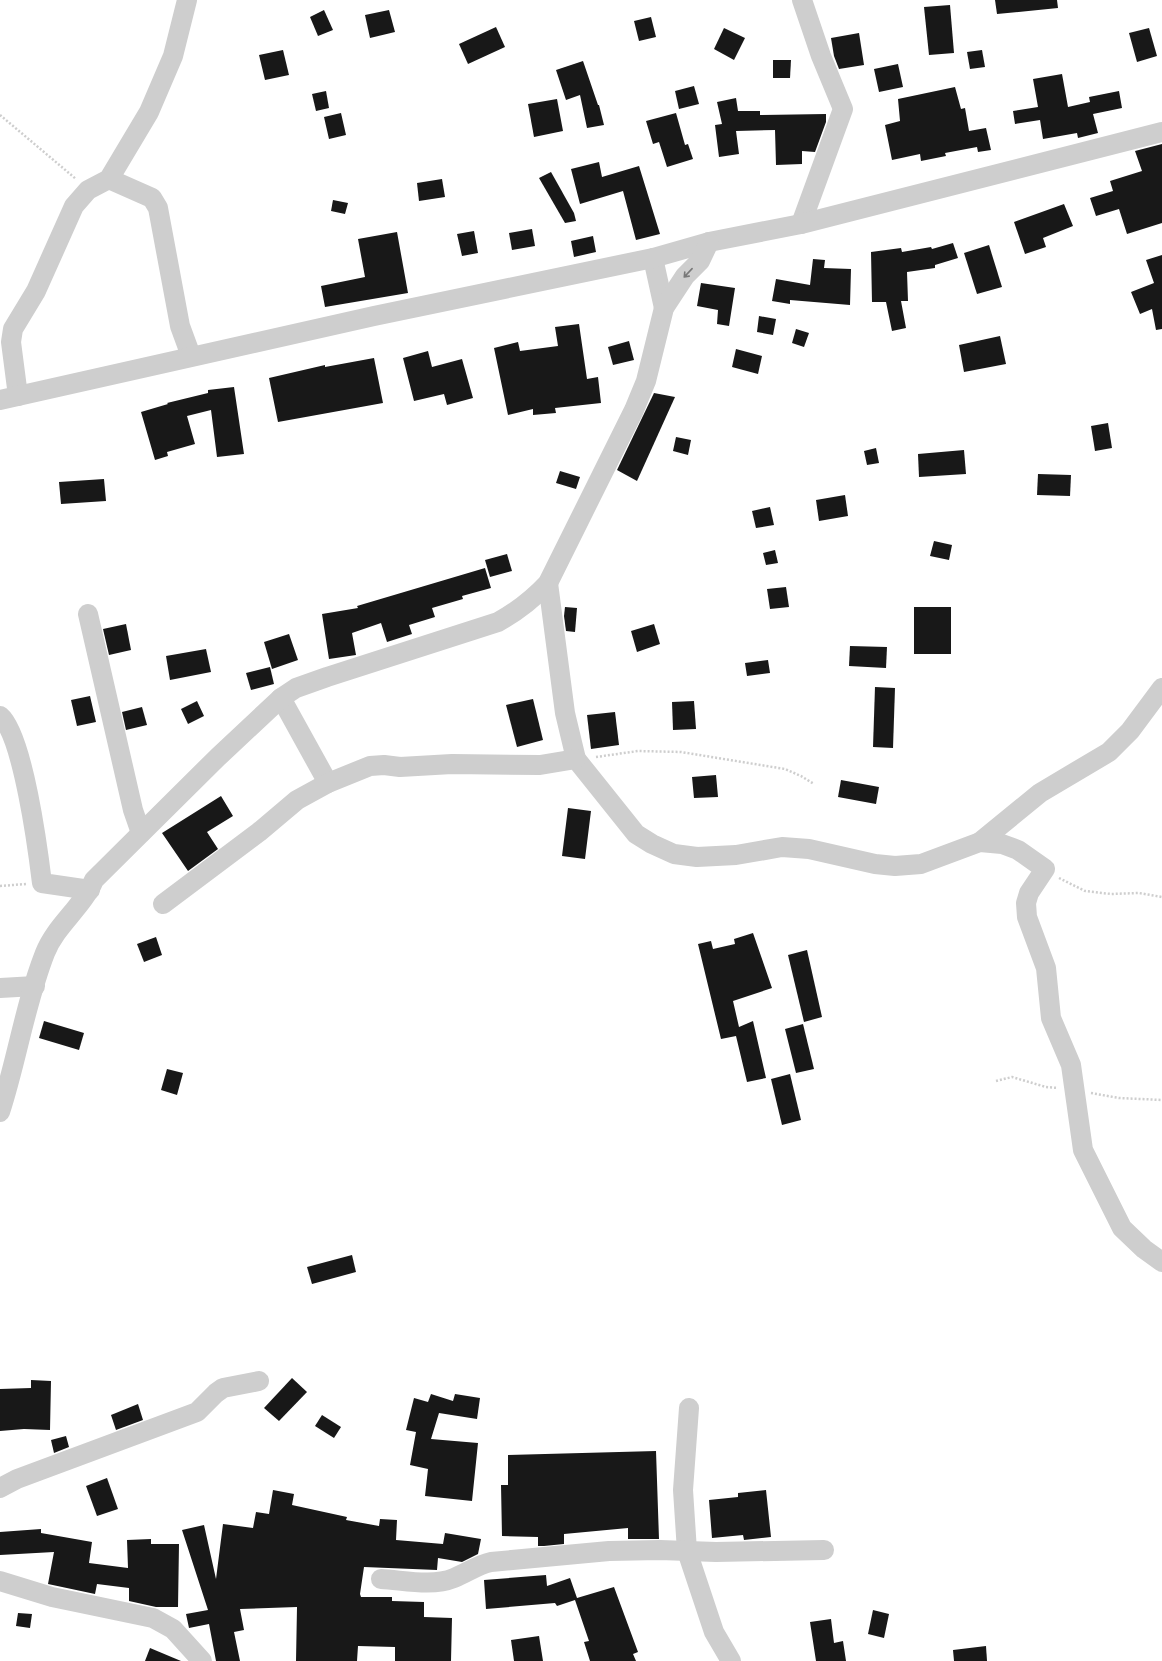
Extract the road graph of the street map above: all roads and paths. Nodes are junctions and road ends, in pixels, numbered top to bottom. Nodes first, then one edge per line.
1 (187, 0) edge
2 (802, 0) edge
3 (0, 115) edge
4 (1162, 132) edge
5 (109, 179) junction
6 (88, 190) junction
7 (801, 224) junction
8 (709, 242) junction
9 (653, 258) junction
10 (664, 308) junction
11 (191, 356) junction
12 (9, 398) edge
13 (548, 583) junction
14 (88, 614) dead end
15 (1162, 688) edge
16 (281, 698) junction
17 (0, 716) edge
18 (576, 759) junction
19 (328, 783) junction
20 (814, 784) dead end
21 (141, 833) junction
22 (980, 842) junction
23 (1045, 869) junction
24 (42, 883) junction
25 (0, 886) edge
26 (90, 890) junction
27 (1162, 897) edge
28 (163, 904) dead end
29 (35, 986) junction
30 (0, 988) edge
31 (996, 1080) dead end
32 (1075, 1090) junction
33 (1162, 1100) edge
34 (0, 1112) edge
35 (1162, 1262) edge
36 (259, 1381) dead end
37 (689, 1408) dead end
38 (0, 1488) edge
39 (824, 1550) dead end
40 (687, 1551) junction
41 (380, 1579) dead end
42 (0, 1581) edge
43 (202, 1661) edge
44 (731, 1661) edge

1 - 5 street
2 - 7 street
3 - 6 path
4 - 7 street
5 - 6 street
5 - 11 street
6 - 12 street
7 - 8 street
8 - 9 street
8 -> 10 street
9 - 10 street
9 - 11 street
10 - 13 street
11 - 12 street
13 - 16 street
13 - 18 street
14 - 21 street
15 - 22 street
16 - 19 street
16 - 21 street
17 - 24 street
18 - 19 street
18 - 20 path
18 - 22 street
19 - 28 street
21 - 26 street
22 - 23 street
23 - 27 path
23 - 32 street
24 - 25 path
24 - 26 street
26 - 29 street
29 - 30 street
29 - 34 street
31 - 32 path
32 - 33 path
32 - 35 street
36 - 38 street
37 - 40 street
39 - 40 street
40 - 41 street
40 - 44 street
42 - 43 street

